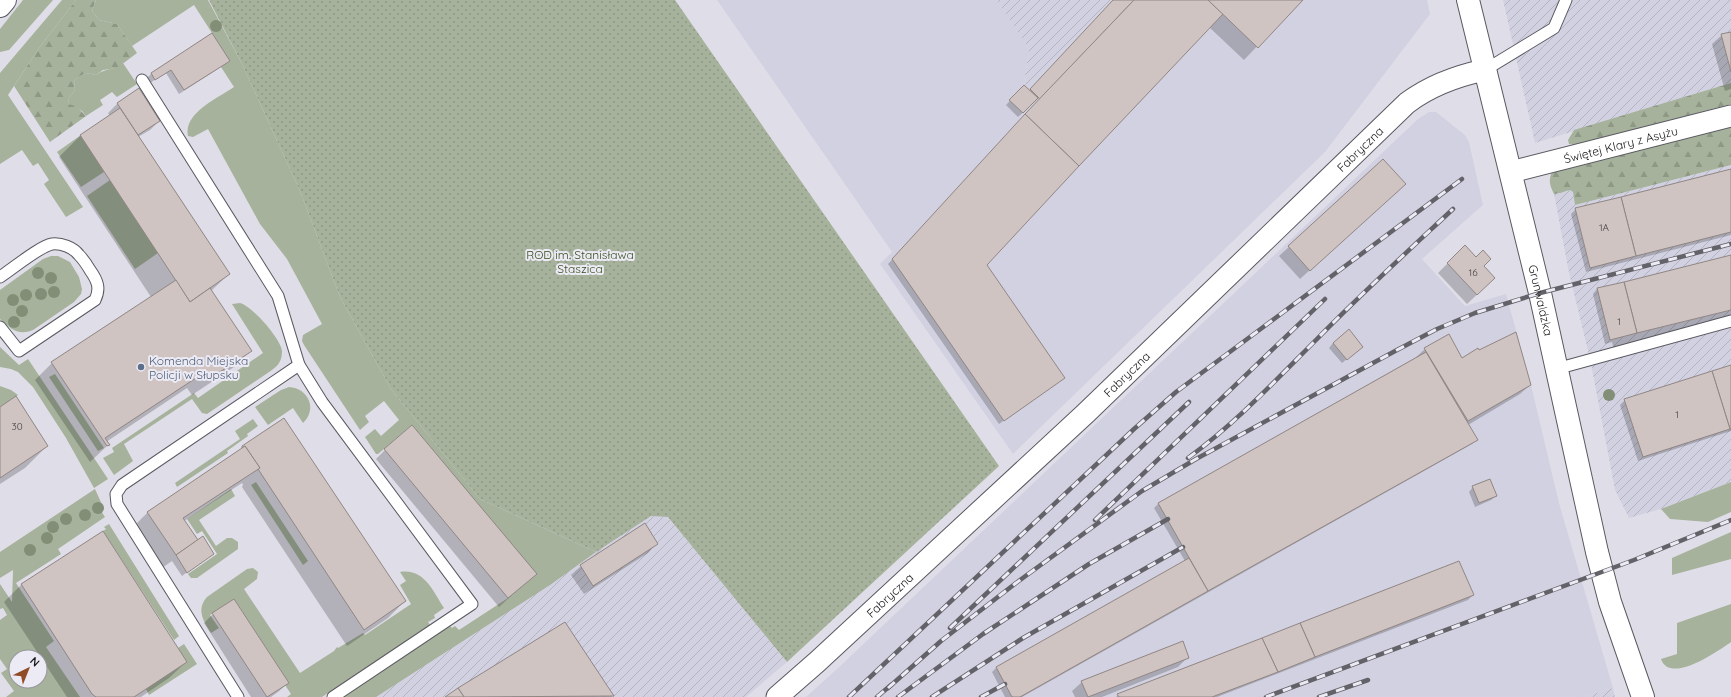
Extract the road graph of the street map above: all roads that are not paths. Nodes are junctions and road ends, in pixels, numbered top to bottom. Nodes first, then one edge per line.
1 (5, 0) edge
2 (1468, 0) edge
3 (1566, 0) edge
4 (0, 6) edge
5 (1485, 70) junction
6 (142, 80) dead end
7 (1731, 116) edge
8 (1511, 172) junction
9 (0, 277) edge
10 (1731, 321) edge
11 (0, 327) edge
12 (299, 365) junction
13 (1556, 369) junction
14 (238, 697) edge
15 (333, 697) edge
16 (777, 697) edge
17 (1643, 697) edge

1 - 4 street
2 - 5 street, Grunwaldzka
3 - 5 lane
5 - 8 street, Grunwaldzka
5 - 16 street, Fabryczna
6 - 12 lane
7 - 8 street, Świętej Klary z Asyżu
8 - 13 street, Grunwaldzka
9 - 11 lane
10 - 13 lane
12 - 14 lane
12 - 15 lane
13 - 17 street, Grunwaldzka

